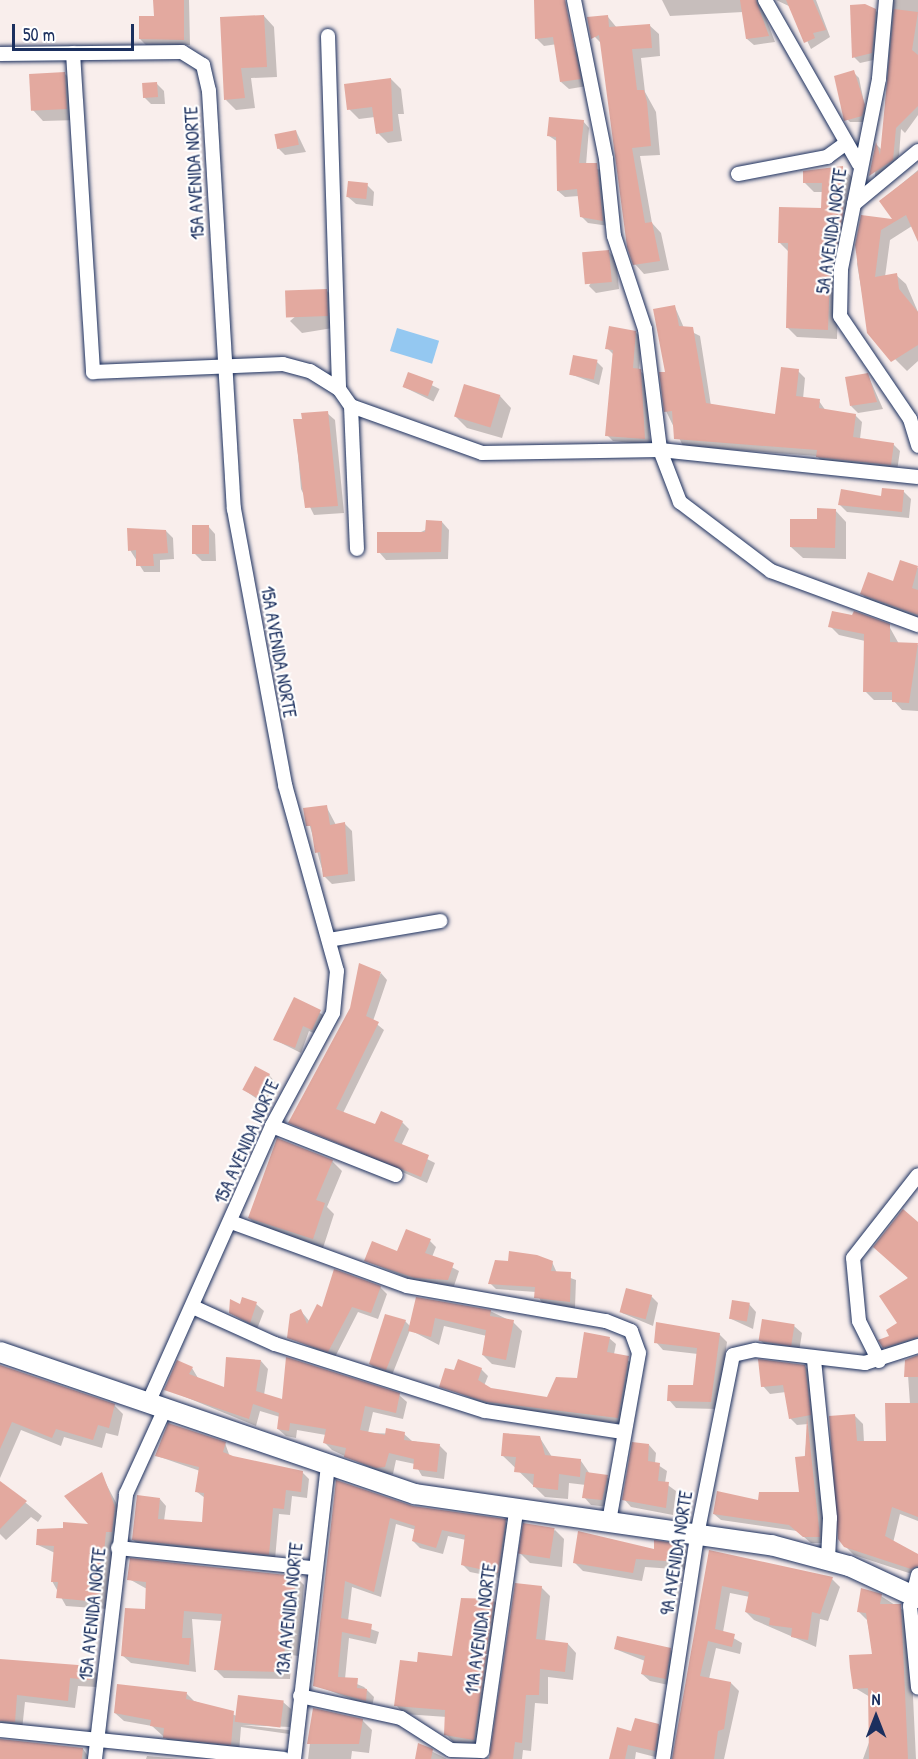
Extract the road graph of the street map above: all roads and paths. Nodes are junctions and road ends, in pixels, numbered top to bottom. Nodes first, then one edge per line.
1 (574, 0) edge
2 (765, 0) edge
3 (886, 0) edge
4 (328, 36) dead end
5 (73, 53) junction
6 (0, 54) edge
7 (846, 143) junction
8 (918, 151) edge
9 (859, 164) junction
10 (738, 174) dead end
11 (854, 204) junction
12 (225, 363) junction
13 (339, 389) junction
14 (351, 406) junction
15 (914, 415) edge
16 (918, 446) edge
17 (660, 450) junction
18 (918, 477) edge
19 (357, 549) dead end
20 (918, 625) edge
21 (440, 921) dead end
22 (329, 940) junction
23 (272, 1126) junction
24 (396, 1175) dead end
25 (918, 1175) edge
26 (231, 1222) junction
27 (193, 1307) junction
28 (918, 1346) edge
29 (0, 1352) edge
30 (814, 1360) junction
31 (879, 1361) junction
32 (156, 1406) junction
33 (622, 1432) junction
34 (327, 1464) junction
35 (516, 1511) junction
36 (609, 1521) junction
37 (698, 1530) junction
38 (118, 1548) junction
39 (828, 1559) junction
40 (311, 1568) junction
41 (916, 1589) edge
42 (918, 1688) edge
43 (300, 1696) junction
44 (0, 1730) edge
45 (97, 1739) junction
46 (95, 1759) edge
47 (284, 1759) edge
48 (294, 1759) edge
49 (663, 1759) edge

1 - 17 street
2 - 7 street
3 - 9 street, 5A AVENIDA NORTE
4 - 13 street
5 - 6 street, 15A AVENIDA NORTE
5 - 12 street, 15A AVENIDA NORTE
5 - 12 street
7 - 9 street
7 - 10 street
8 - 11 street
9 - 11 street, 5A AVENIDA NORTE
11 - 15 street, 5A AVENIDA NORTE
12 - 13 street
12 - 22 street, 15A AVENIDA NORTE
13 - 14 street
14 - 17 street
14 - 19 street
15 - 16 street, 5A AVENIDA NORTE
17 - 18 street
17 - 20 street
21 - 22 street
22 - 23 street, 15A AVENIDA NORTE
23 - 24 street
23 - 26 street, 15A AVENIDA NORTE
25 - 31 street
26 - 27 street, 15A AVENIDA NORTE
26 - 33 street
27 - 32 street, 15A AVENIDA NORTE
27 - 33 street
28 - 31 street
29 - 32 street
30 - 31 street
30 - 37 street, 9A AVENIDA NORTE
30 - 39 street
32 - 34 street
32 - 38 street, 15A AVENIDA NORTE
33 - 36 street
34 - 35 street
34 - 40 street, 13A AVENIDA NORTE
35 - 36 street
35 - 43 street, 11A AVENIDA NORTE
36 - 37 street
37 - 39 street
37 - 49 street, 9A AVENIDA NORTE
38 - 40 street
38 - 45 street, 15A AVENIDA NORTE
39 - 41 street
40 - 43 street, 13A AVENIDA NORTE
41 - 42 street
43 - 48 street, 13A AVENIDA NORTE
44 - 45 street
45 - 46 street, 15A AVENIDA NORTE
45 - 47 street

